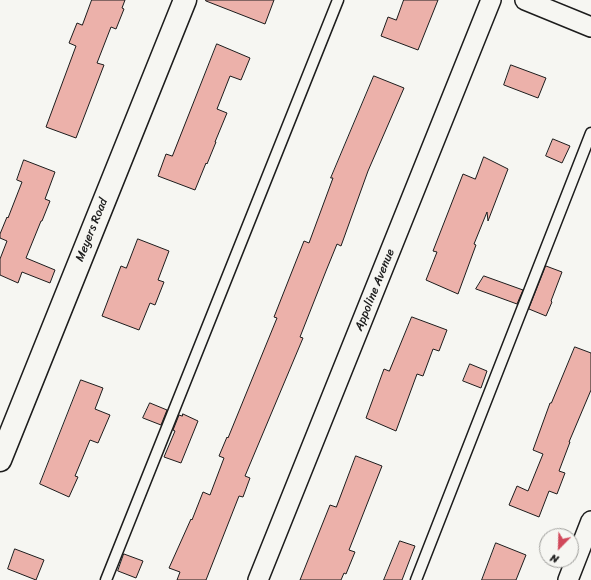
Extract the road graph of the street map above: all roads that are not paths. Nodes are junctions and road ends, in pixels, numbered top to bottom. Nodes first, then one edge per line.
1 (185, 0) edge
2 (338, 0) edge
3 (491, 0) edge
4 (525, 0) edge
5 (591, 26) edge
6 (591, 133) edge
7 (0, 460) edge
8 (591, 521) edge
9 (106, 580) edge
10 (258, 580) edge
11 (416, 580) edge
12 (568, 580) edge

1 - 7 street, Meyers Road
2 - 9 lane
3 - 10 street, Appoline Avenue
4 - 5 street
6 - 11 lane
8 - 12 street

